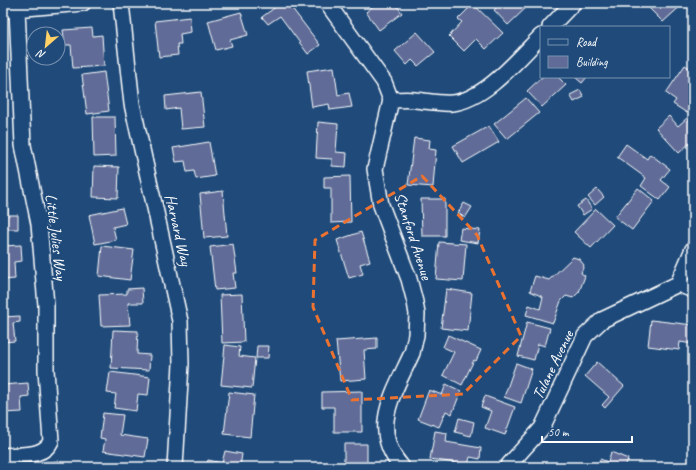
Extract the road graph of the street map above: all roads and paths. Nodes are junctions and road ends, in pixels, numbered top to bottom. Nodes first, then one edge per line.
1 (84, 3) edge
2 (121, 3) edge
3 (327, 3) edge
4 (573, 3) edge
5 (10, 10) edge
6 (551, 26) edge
7 (540, 37) edge
8 (391, 100) junction
9 (693, 249) edge
10 (678, 284) junction
11 (693, 290) edge
12 (3, 456) edge
13 (175, 467) edge
14 (402, 467) edge
15 (508, 467) edge

1 - 5 street
2 - 13 street, Harvard Way
3 - 8 street
4 - 6 street
5 - 12 street, Little Julies Way
7 - 8 street
8 - 14 street, Stanford Avenue
9 - 10 street
10 - 11 street
10 - 15 street, Tulane Avenue

